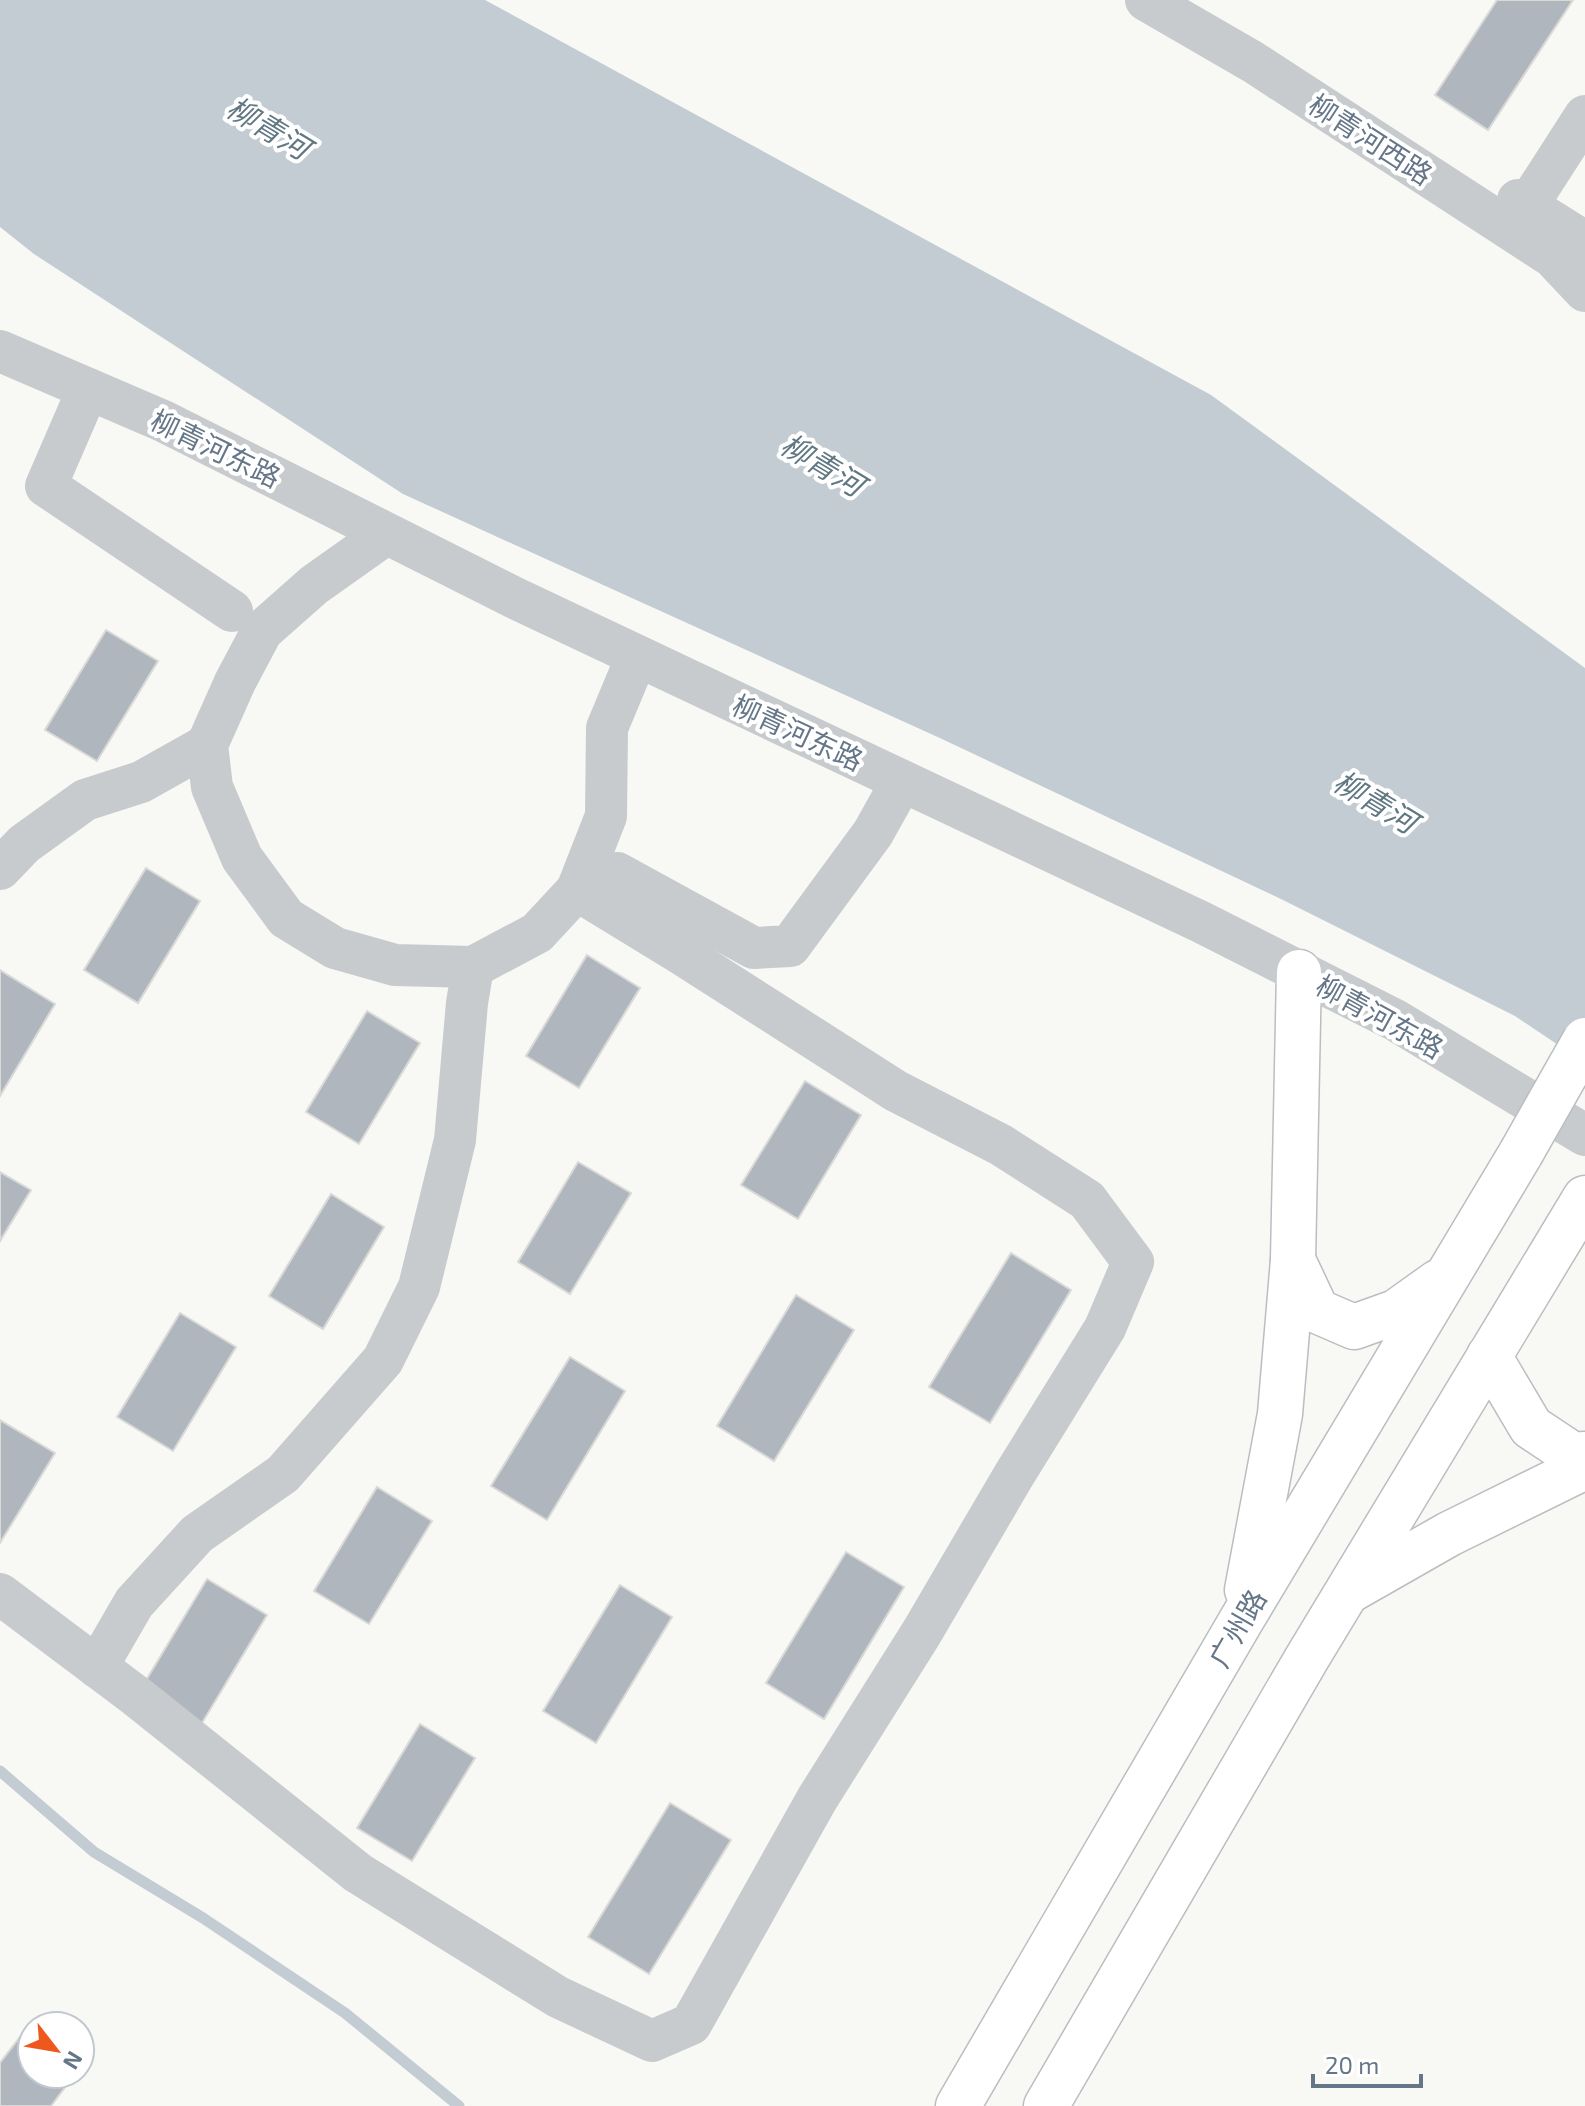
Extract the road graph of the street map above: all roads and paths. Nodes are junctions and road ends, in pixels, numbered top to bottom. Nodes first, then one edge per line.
1 (1146, 0) edge
2 (1202, 0) edge
3 (1585, 116) edge
4 (1527, 206) junction
5 (1585, 242) edge
6 (1585, 291) edge
7 (0, 351) edge
8 (88, 389) junction
9 (386, 534) junction
10 (232, 611) dead end
11 (637, 656) junction
12 (207, 745) junction
13 (902, 781) junction
14 (0, 869) edge
15 (617, 873) dead end
16 (577, 890) junction
17 (473, 967) junction
18 (1299, 972) junction
19 (1585, 1040) edge
20 (1585, 1135) edge
21 (1585, 1198) edge
22 (1293, 1260) junction
23 (1448, 1275) junction
24 (1489, 1356) junction
25 (1585, 1454) edge
26 (1585, 1467) edge
27 (1347, 1592) junction
28 (0, 1594) edge
29 (1242, 1619) junction
30 (97, 1667) junction
31 (958, 2106) edge
32 (1046, 2106) edge

1 - 6 street, 柳青河西路
2 - 4 street
3 - 4 street
4 - 5 street
7 - 8 street, 柳青河东路
8 - 9 street, 柳青河东路
8 - 10 street
9 - 11 street, 柳青河东路
9 - 12 street
11 - 13 street, 柳青河东路
11 - 16 street
12 - 14 street
12 - 17 street
13 - 15 street
13 - 18 street, 柳青河东路
16 - 17 street
16 - 30 street
17 - 30 street
18 - 20 street, 柳青河东路
18 - 22 main road
19 - 23 main road, 广州路, bridge
21 - 24 main road
22 - 23 main road
22 - 29 main road
23 - 29 main road, 广州路
24 - 25 main road
24 - 27 main road
26 - 27 main road
27 - 32 main road
28 - 30 street
29 - 31 main road, 广州路

